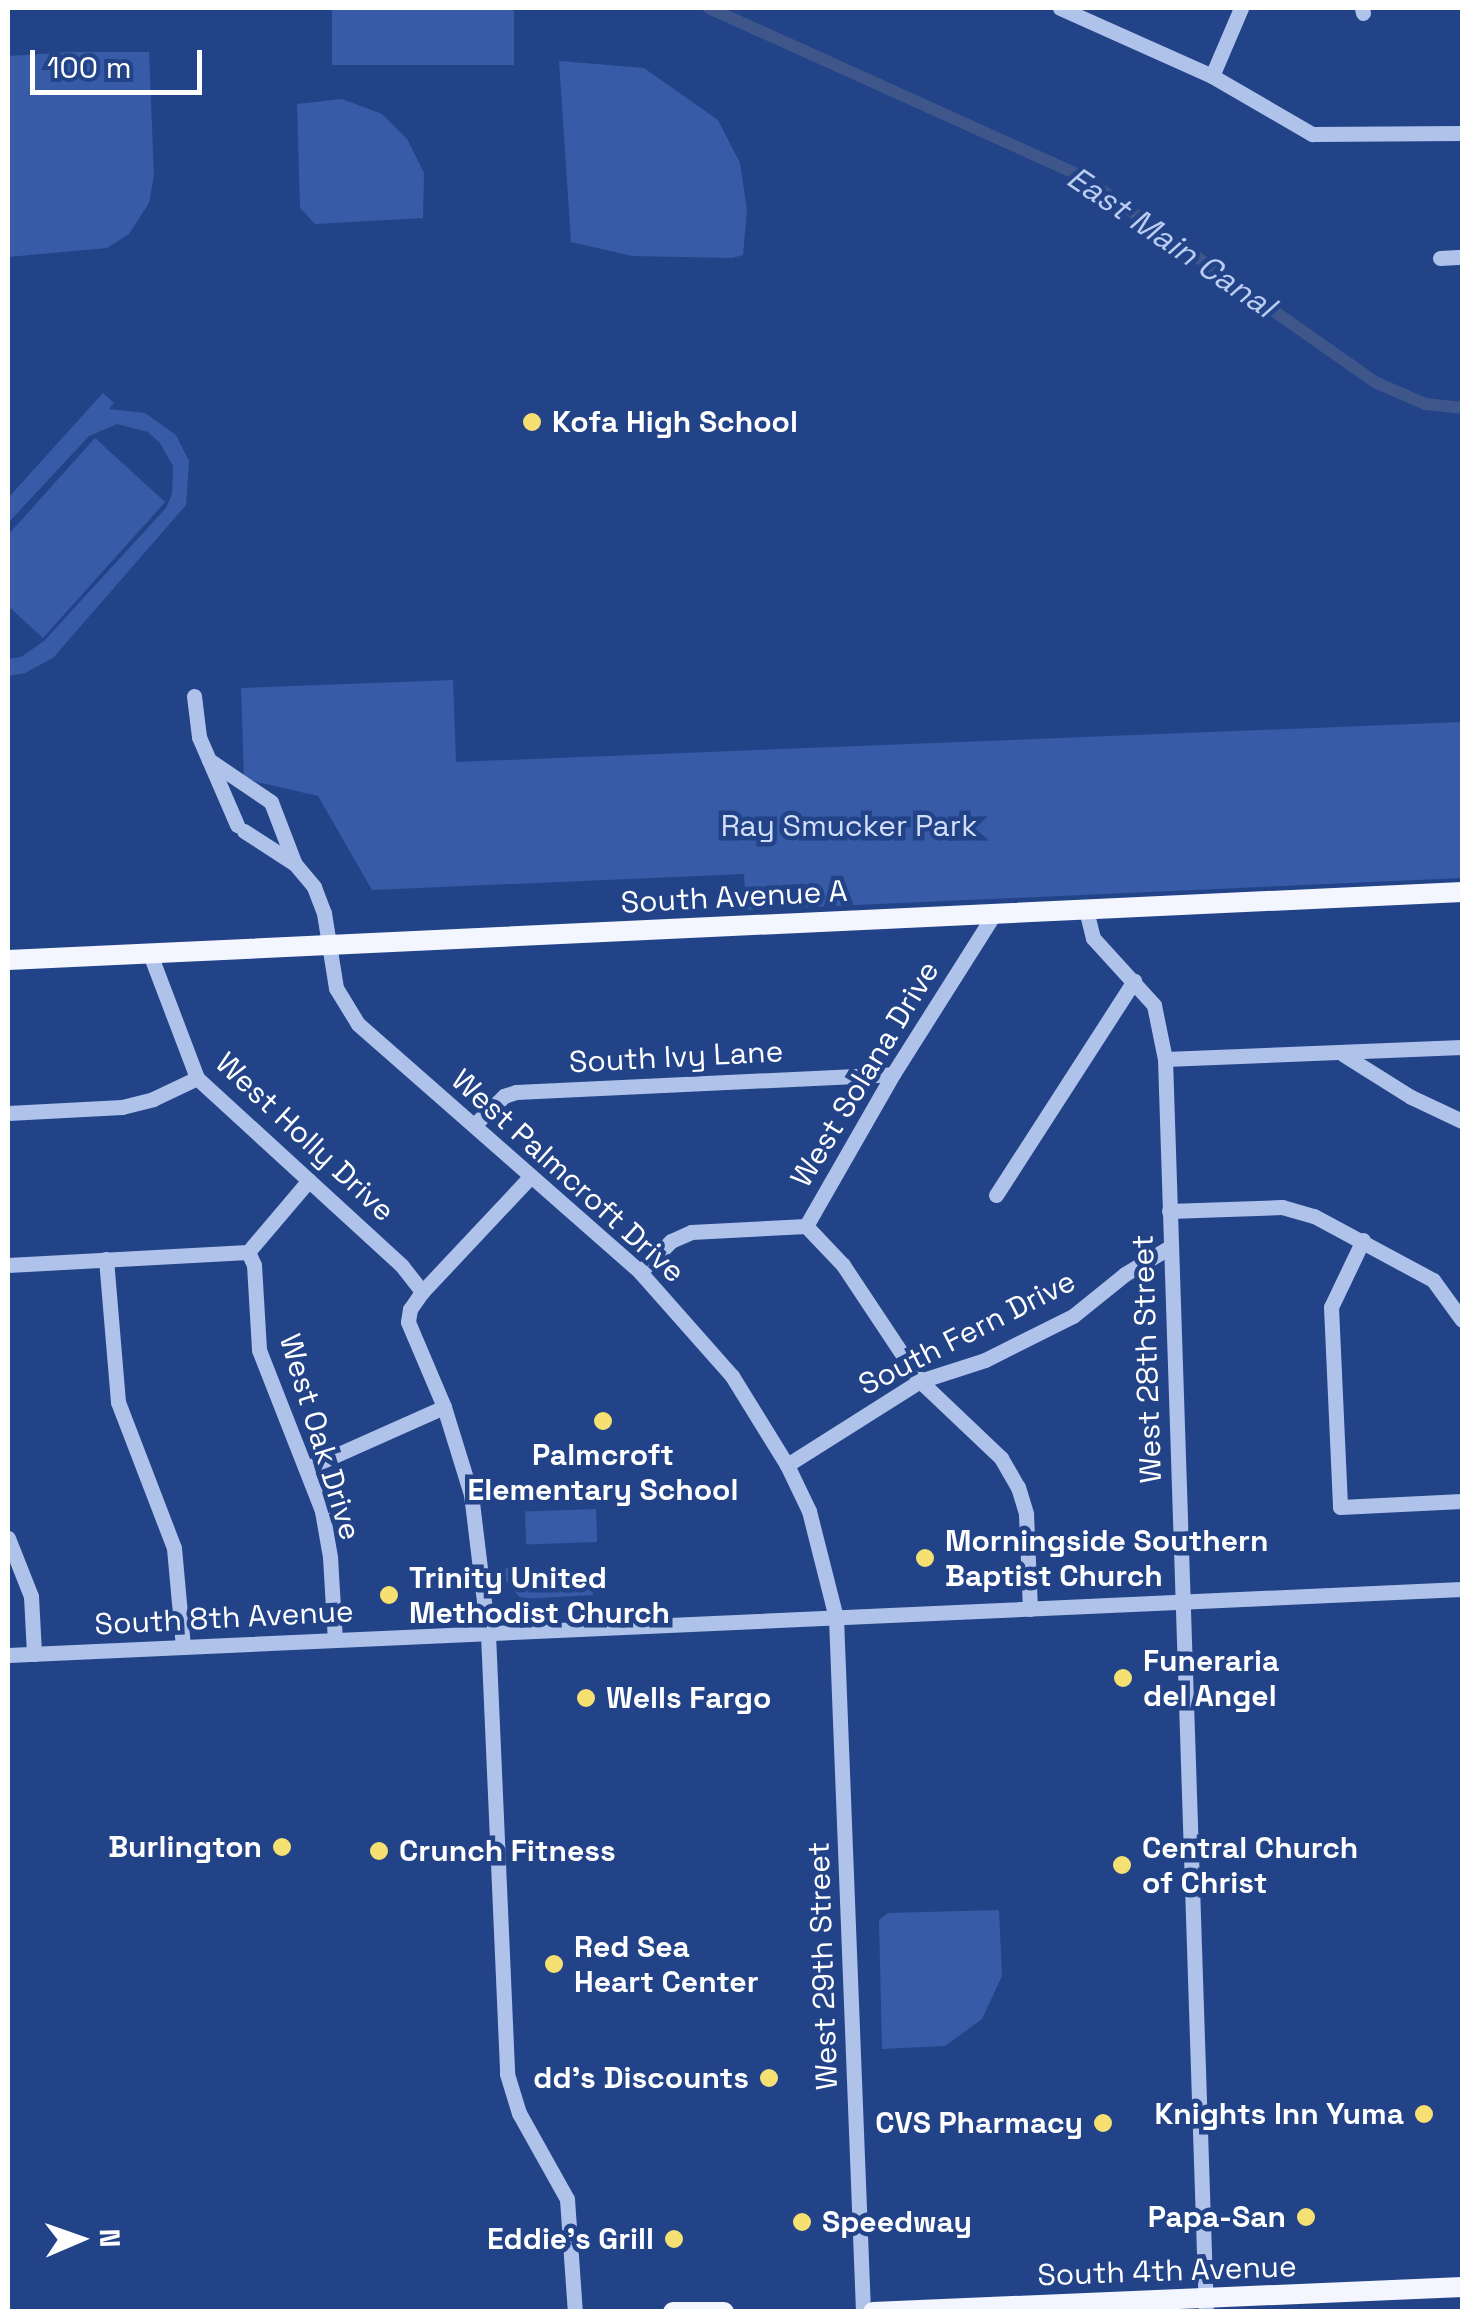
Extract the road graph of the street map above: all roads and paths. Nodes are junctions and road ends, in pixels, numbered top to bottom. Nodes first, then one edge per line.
1 (1060, 8) edge
2 (1241, 8) edge
3 (1212, 76) junction
4 (1462, 133) edge
5 (1462, 257) edge
6 (1440, 258) dead end
7 (194, 696) dead end
8 (209, 760) junction
9 (256, 793) junction
10 (274, 816) junction
11 (241, 828) junction
12 (295, 864) junction
13 (1462, 892) edge
14 (1086, 910) junction
15 (994, 914) junction
16 (329, 946) junction
17 (150, 954) junction
18 (8, 960) edge
19 (1134, 981) junction
20 (1462, 1047) edge
21 (1344, 1054) junction
22 (1165, 1059) junction
23 (893, 1074) junction
24 (197, 1078) junction
25 (8, 1112) edge
26 (1462, 1121) edge
27 (474, 1126) junction
28 (531, 1176) junction
29 (309, 1180) junction
30 (996, 1195) dead end
31 (1169, 1211) junction
32 (806, 1226) junction
33 (1363, 1240) junction
34 (1170, 1247) junction
35 (248, 1252) junction
36 (106, 1260) junction
37 (8, 1265) edge
38 (640, 1272) junction
39 (422, 1292) junction
40 (1462, 1320) edge
41 (920, 1381) junction
42 (444, 1407) junction
43 (787, 1464) junction
44 (308, 1468) junction
45 (1462, 1501) edge
46 (8, 1538) edge
47 (1462, 1589) edge
48 (1185, 1601) junction
49 (1030, 1609) junction
50 (836, 1618) junction
51 (488, 1634) junction
52 (335, 1640) junction
53 (183, 1647) junction
54 (34, 1654) junction
55 (8, 1655) edge
56 (1462, 2288) edge
57 (1206, 2306) edge
58 (575, 2312) edge
59 (672, 2312) edge
60 (724, 2312) edge
61 (863, 2312) edge
62 (873, 2312) edge

1 - 3 street
2 - 3 street
3 - 4 street
5 - 6 street
7 - 8 street
8 - 9 street
8 - 11 street
9 - 10 street
9 - 11 street
10 - 11 street
10 - 12 street, West Palmcroft Drive
11 - 12 street
12 - 16 street, West Palmcroft Drive
13 - 14 main road, South Avenue A
14 - 15 main road, South Avenue A
14 - 19 street, West 28th Street
15 - 16 main road, South Avenue A
15 - 23 street, West Solana Drive
16 - 17 main road, South Avenue A
16 - 27 street, West Palmcroft Drive
17 - 18 main road, South Avenue A
17 - 24 street, West Holly Drive
19 - 22 street, West 28th Street
19 - 30 street
20 - 21 street
21 - 22 street
21 - 26 street
22 - 31 street, West 28th Street
23 - 27 street, South Ivy Lane
23 - 32 street, West Solana Drive
24 - 25 street
24 - 29 street, West Holly Drive
27 - 28 street, West Palmcroft Drive
28 - 38 street, West Palmcroft Drive
28 - 39 street
29 - 35 street
29 - 39 street, West Holly Drive
31 - 33 street
31 - 34 street, West 28th Street
32 - 38 street
32 - 41 street, West Solana Drive
33 - 40 street
33 - 45 street
34 - 41 street, South Fern Drive
34 - 48 street, West 28th Street
35 - 36 street
35 - 44 street, West Oak Drive
36 - 37 street
36 - 53 street
38 - 43 street, West Palmcroft Drive
39 - 42 street
41 - 43 street, South Fern Drive
41 - 49 street, West Solana Drive
42 - 44 street
42 - 51 street
43 - 50 street, West Palmcroft Drive
44 - 52 street, West Oak Drive
46 - 54 street
47 - 48 street, South 8th Avenue
48 - 49 street, South 8th Avenue
48 - 57 street, West 28th Street
49 - 50 street, South 8th Avenue
50 - 51 street, South 8th Avenue
50 - 61 street, West 29th Street
51 - 52 street, South 8th Avenue
51 - 58 street
52 - 53 street, South 8th Avenue
53 - 54 street, South 8th Avenue
54 - 55 street, South 8th Avenue
56 - 57 main road, South 4th Avenue
57 - 62 main road, South 4th Avenue
59 - 60 main road

